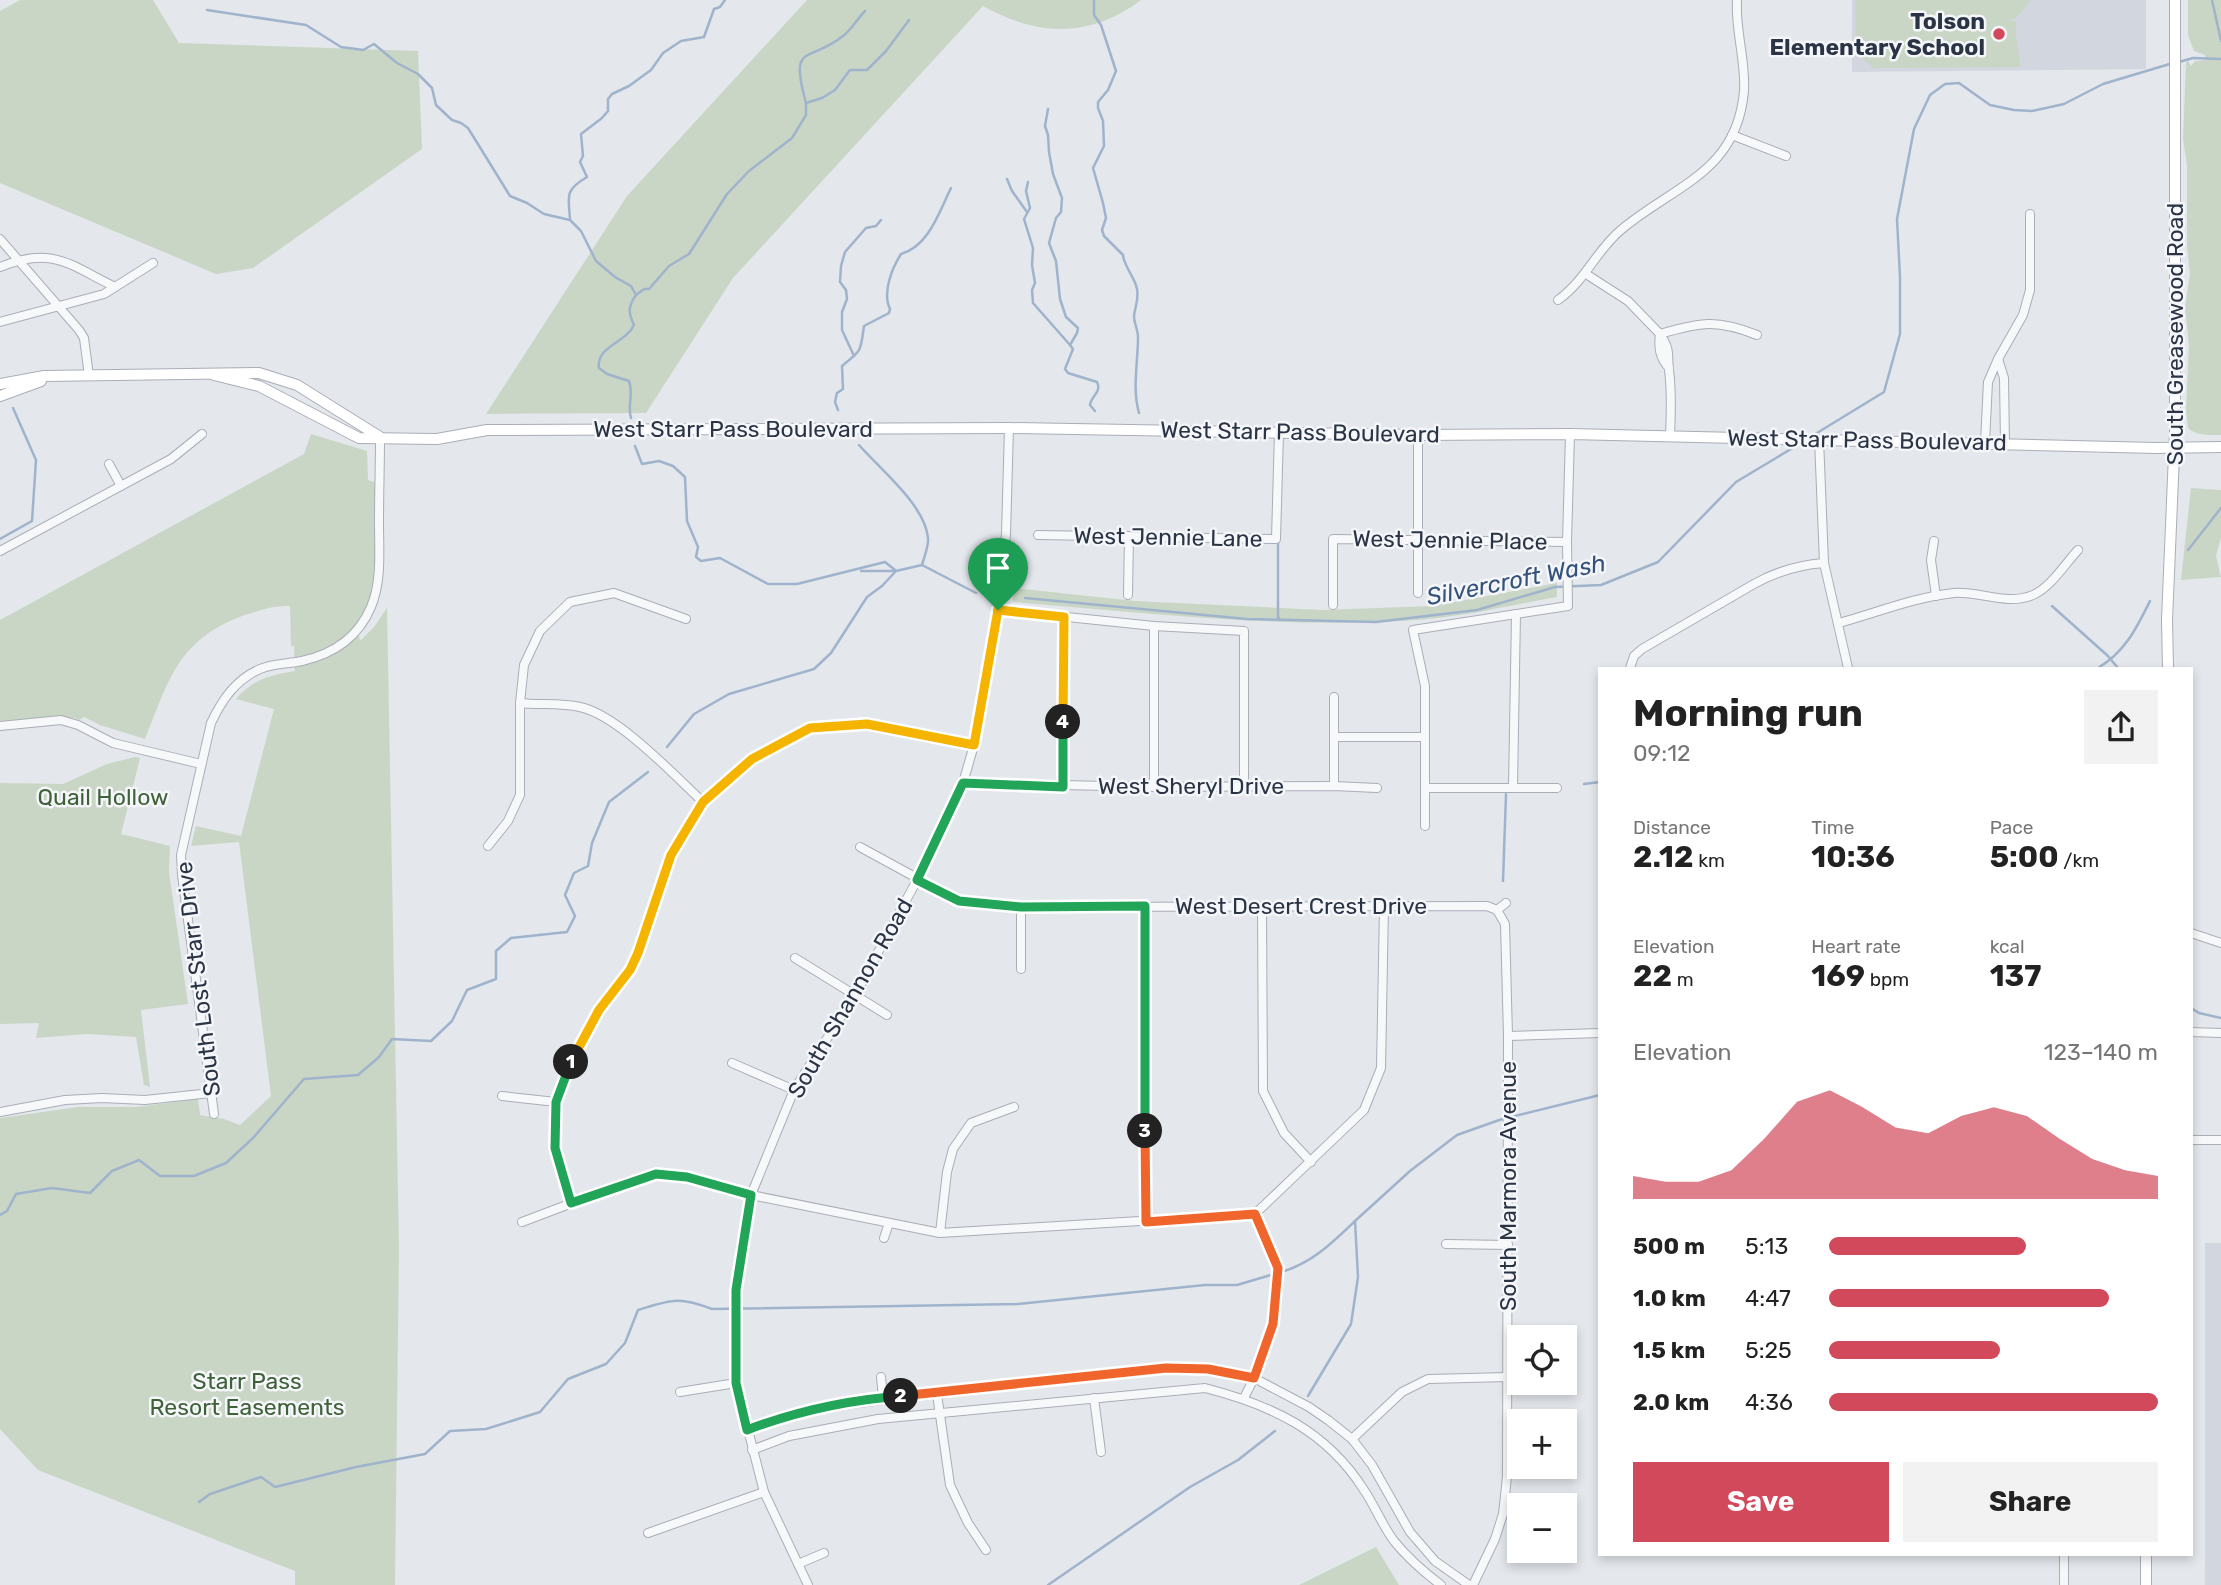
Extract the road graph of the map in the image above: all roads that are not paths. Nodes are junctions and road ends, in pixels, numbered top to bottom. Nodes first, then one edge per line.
1 (1737, 0) edge
2 (2175, 0) edge
3 (1732, 135) junction
4 (1786, 156) dead end
5 (2030, 214) dead end
6 (0, 239) edge
7 (18, 260) junction
8 (153, 263) dead end
9 (0, 267) edge
10 (1586, 274) junction
11 (115, 287) junction
12 (1558, 300) dead end
13 (60, 306) junction
14 (0, 322) edge
15 (1660, 334) junction
16 (1757, 335) dead end
17 (1998, 359) junction
18 (214, 374) junction
19 (89, 376) junction
20 (60, 377) junction
21 (0, 384) edge
22 (0, 396) edge
23 (2004, 396) junction
24 (1986, 397) junction
25 (1009, 428) junction
26 (1279, 432) junction
27 (202, 434) dead end
28 (1570, 434) junction
29 (1418, 435) junction
30 (1670, 436) junction
31 (380, 437) junction
32 (1819, 439) junction
33 (1985, 442) junction
34 (2005, 443) junction
35 (2175, 447) junction
36 (2221, 447) edge
37 (109, 464) dead end
38 (121, 485) junction
39 (1038, 534) dead end
40 (1129, 536) junction
41 (1418, 539) junction
42 (1934, 541) dead end
43 (1567, 542) junction
44 (2078, 550) dead end
45 (0, 551) edge
46 (1824, 563) junction
47 (1418, 593) dead end
48 (1128, 596) dead end
49 (1936, 596) junction
50 (1333, 604) dead end
51 (998, 610) junction
52 (1516, 614) junction
53 (1064, 617) junction
54 (686, 619) dead end
55 (1839, 623) junction
56 (1154, 626) junction
57 (1630, 667) edge
58 (1848, 667) edge
59 (2168, 667) edge
60 (1334, 697) dead end
61 (520, 703) junction
62 (0, 726) edge
63 (1335, 737) junction
64 (1423, 737) junction
65 (974, 745) junction
66 (201, 764) junction
67 (963, 783) junction
68 (1244, 786) junction
69 (1334, 786) junction
70 (1063, 787) junction
71 (1513, 787) junction
72 (1154, 788) junction
73 (1377, 788) dead end
74 (1426, 788) junction
75 (1557, 788) dead end
76 (703, 802) junction
77 (1425, 826) dead end
78 (488, 846) dead end
79 (860, 847) dead end
80 (917, 880) junction
81 (1506, 902) dead end
82 (1145, 906) junction
83 (1021, 907) junction
84 (1262, 907) junction
85 (1384, 907) junction
86 (1497, 910) junction
87 (2193, 934) edge
88 (2221, 943) edge
89 (795, 958) dead end
90 (1021, 969) dead end
91 (855, 995) junction
92 (887, 1015) dead end
93 (2193, 1032) edge
94 (1598, 1033) edge
95 (2221, 1033) edge
96 (1508, 1036) junction
97 (732, 1063) dead end
98 (794, 1090) junction
99 (211, 1093) junction
100 (502, 1096) dead end
101 (556, 1102) junction
102 (1014, 1107) dead end
103 (0, 1112) edge
104 (214, 1114) dead end
105 (2193, 1140) edge
106 (2221, 1140) edge
107 (1311, 1162) junction
108 (751, 1195) junction
109 (571, 1203) junction
110 (1255, 1214) junction
111 (522, 1222) dead end
112 (1146, 1222) junction
113 (889, 1223) junction
114 (940, 1233) junction
115 (884, 1238) dead end
116 (1446, 1244) dead end
117 (1508, 1245) junction
118 (1508, 1325) edge
119 (881, 1377) dead end
120 (1507, 1377) edge
121 (1254, 1378) junction
122 (736, 1383) junction
123 (680, 1392) dead end
124 (936, 1394) junction
125 (1508, 1395) edge
126 (883, 1398) junction
127 (1094, 1398) junction
128 (1244, 1398) junction
129 (940, 1414) junction
130 (747, 1430) junction
131 (1352, 1439) junction
132 (752, 1450) junction
133 (1101, 1452) dead end
134 (764, 1492) junction
135 (648, 1533) dead end
136 (986, 1550) dead end
137 (824, 1553) dead end
138 (2064, 1556) edge
139 (2146, 1556) edge
140 (798, 1564) junction
141 (808, 1585) edge
142 (1441, 1585) edge
143 (1471, 1585) edge
144 (2064, 1585) edge
145 (2146, 1585) edge

1 - 3 street
2 - 35 street, South Greasewood Road
3 - 4 street
3 - 10 street
5 - 17 street
6 - 7 street
7 - 9 street
7 - 11 street
7 - 13 street
8 - 11 street
10 - 12 street
10 - 15 street
11 - 13 street
13 - 14 street
13 - 19 street
15 - 16 street
15 - 30 street
17 - 23 street
17 - 24 street
18 - 19 street, West Starr Pass Boulevard
18 - 31 street, West Starr Pass Boulevard
18 - 31 street, West Starr Pass Boulevard
19 - 20 street, West Starr Pass Boulevard
20 - 21 street, West Starr Pass Boulevard
20 - 22 street, West Starr Pass Boulevard
23 - 24 street
23 - 34 street
24 - 33 street
25 - 26 street, West Starr Pass Boulevard
25 - 31 street, West Starr Pass Boulevard
25 - 51 street, South Shannon Road
26 - 29 street, West Starr Pass Boulevard
26 - 40 street, West Jennie Lane
27 - 38 street
28 - 29 street, West Starr Pass Boulevard
28 - 30 street, West Starr Pass Boulevard
28 - 43 street
29 - 41 street
30 - 32 street, West Starr Pass Boulevard
31 - 66 street, South Lost Starr Drive
32 - 33 street, West Starr Pass Boulevard
32 - 46 street
33 - 34 street, West Starr Pass Boulevard
34 - 35 street, West Starr Pass Boulevard
35 - 36 street, West Starr Pass Boulevard
35 - 59 street, South Greasewood Road
37 - 38 street
38 - 45 street
39 - 40 street, West Jennie Lane
40 - 48 street
41 - 43 street, West Jennie Place
41 - 47 street
41 - 50 street, West Jennie Place
42 - 49 street
43 - 52 street
44 - 49 street
46 - 55 street
46 - 57 street
49 - 55 street
51 - 53 street
51 - 65 street, South Shannon Road
52 - 64 street
52 - 71 street
53 - 56 street
53 - 70 street
54 - 61 street
55 - 58 street
56 - 68 street
56 - 72 street
60 - 63 street
61 - 76 street
61 - 78 street
62 - 66 street
63 - 64 street
63 - 69 street
64 - 74 street
65 - 67 street, South Shannon Road
65 - 76 street
66 - 99 street, South Lost Starr Drive
67 - 70 street, West Sheryl Drive
67 - 80 street, South Shannon Road
68 - 69 street, West Sheryl Drive
68 - 72 street, West Sheryl Drive
69 - 73 street, West Sheryl Drive
70 - 72 street, West Sheryl Drive
71 - 74 street
71 - 75 street
74 - 77 street
76 - 101 street
79 - 80 street, West Desert Crest Drive
80 - 83 street, West Desert Crest Drive
80 - 91 street, South Shannon Road
81 - 86 street
82 - 83 street, West Desert Crest Drive
82 - 84 street, West Desert Crest Drive
82 - 112 street
83 - 90 street
84 - 85 street, West Desert Crest Drive
84 - 107 street
85 - 86 street, West Desert Crest Drive
85 - 107 street
86 - 96 street, South Marmora Avenue
87 - 88 street
89 - 91 street
91 - 92 street
91 - 98 street, South Shannon Road
93 - 95 street
94 - 96 street
96 - 117 street, South Marmora Avenue
97 - 98 street
98 - 108 street, South Shannon Road
99 - 103 street
99 - 104 street, South Lost Starr Drive
100 - 101 street
101 - 109 street
102 - 114 street
105 - 106 street
107 - 110 street
108 - 109 street
108 - 113 street
108 - 122 street, South Shannon Road
109 - 111 street
110 - 112 street
110 - 121 street
112 - 114 street
113 - 114 street
113 - 115 street
116 - 117 street
117 - 118 street, South Marmora Avenue
119 - 126 street
120 - 131 street
121 - 124 street
121 - 128 street
121 - 131 street
122 - 123 street
122 - 130 street, South Shannon Road
124 - 126 street
124 - 129 street
125 - 143 street, South Marmora Avenue
126 - 130 street
127 - 128 street
127 - 129 street
127 - 133 street
128 - 142 street
129 - 132 street
129 - 136 street
130 - 132 street, South Shannon Road
131 - 143 street
132 - 134 street, South Shannon Road
134 - 135 street
134 - 140 street, South Shannon Road
137 - 140 street
138 - 144 street
139 - 145 street
140 - 141 street, South Shannon Road

